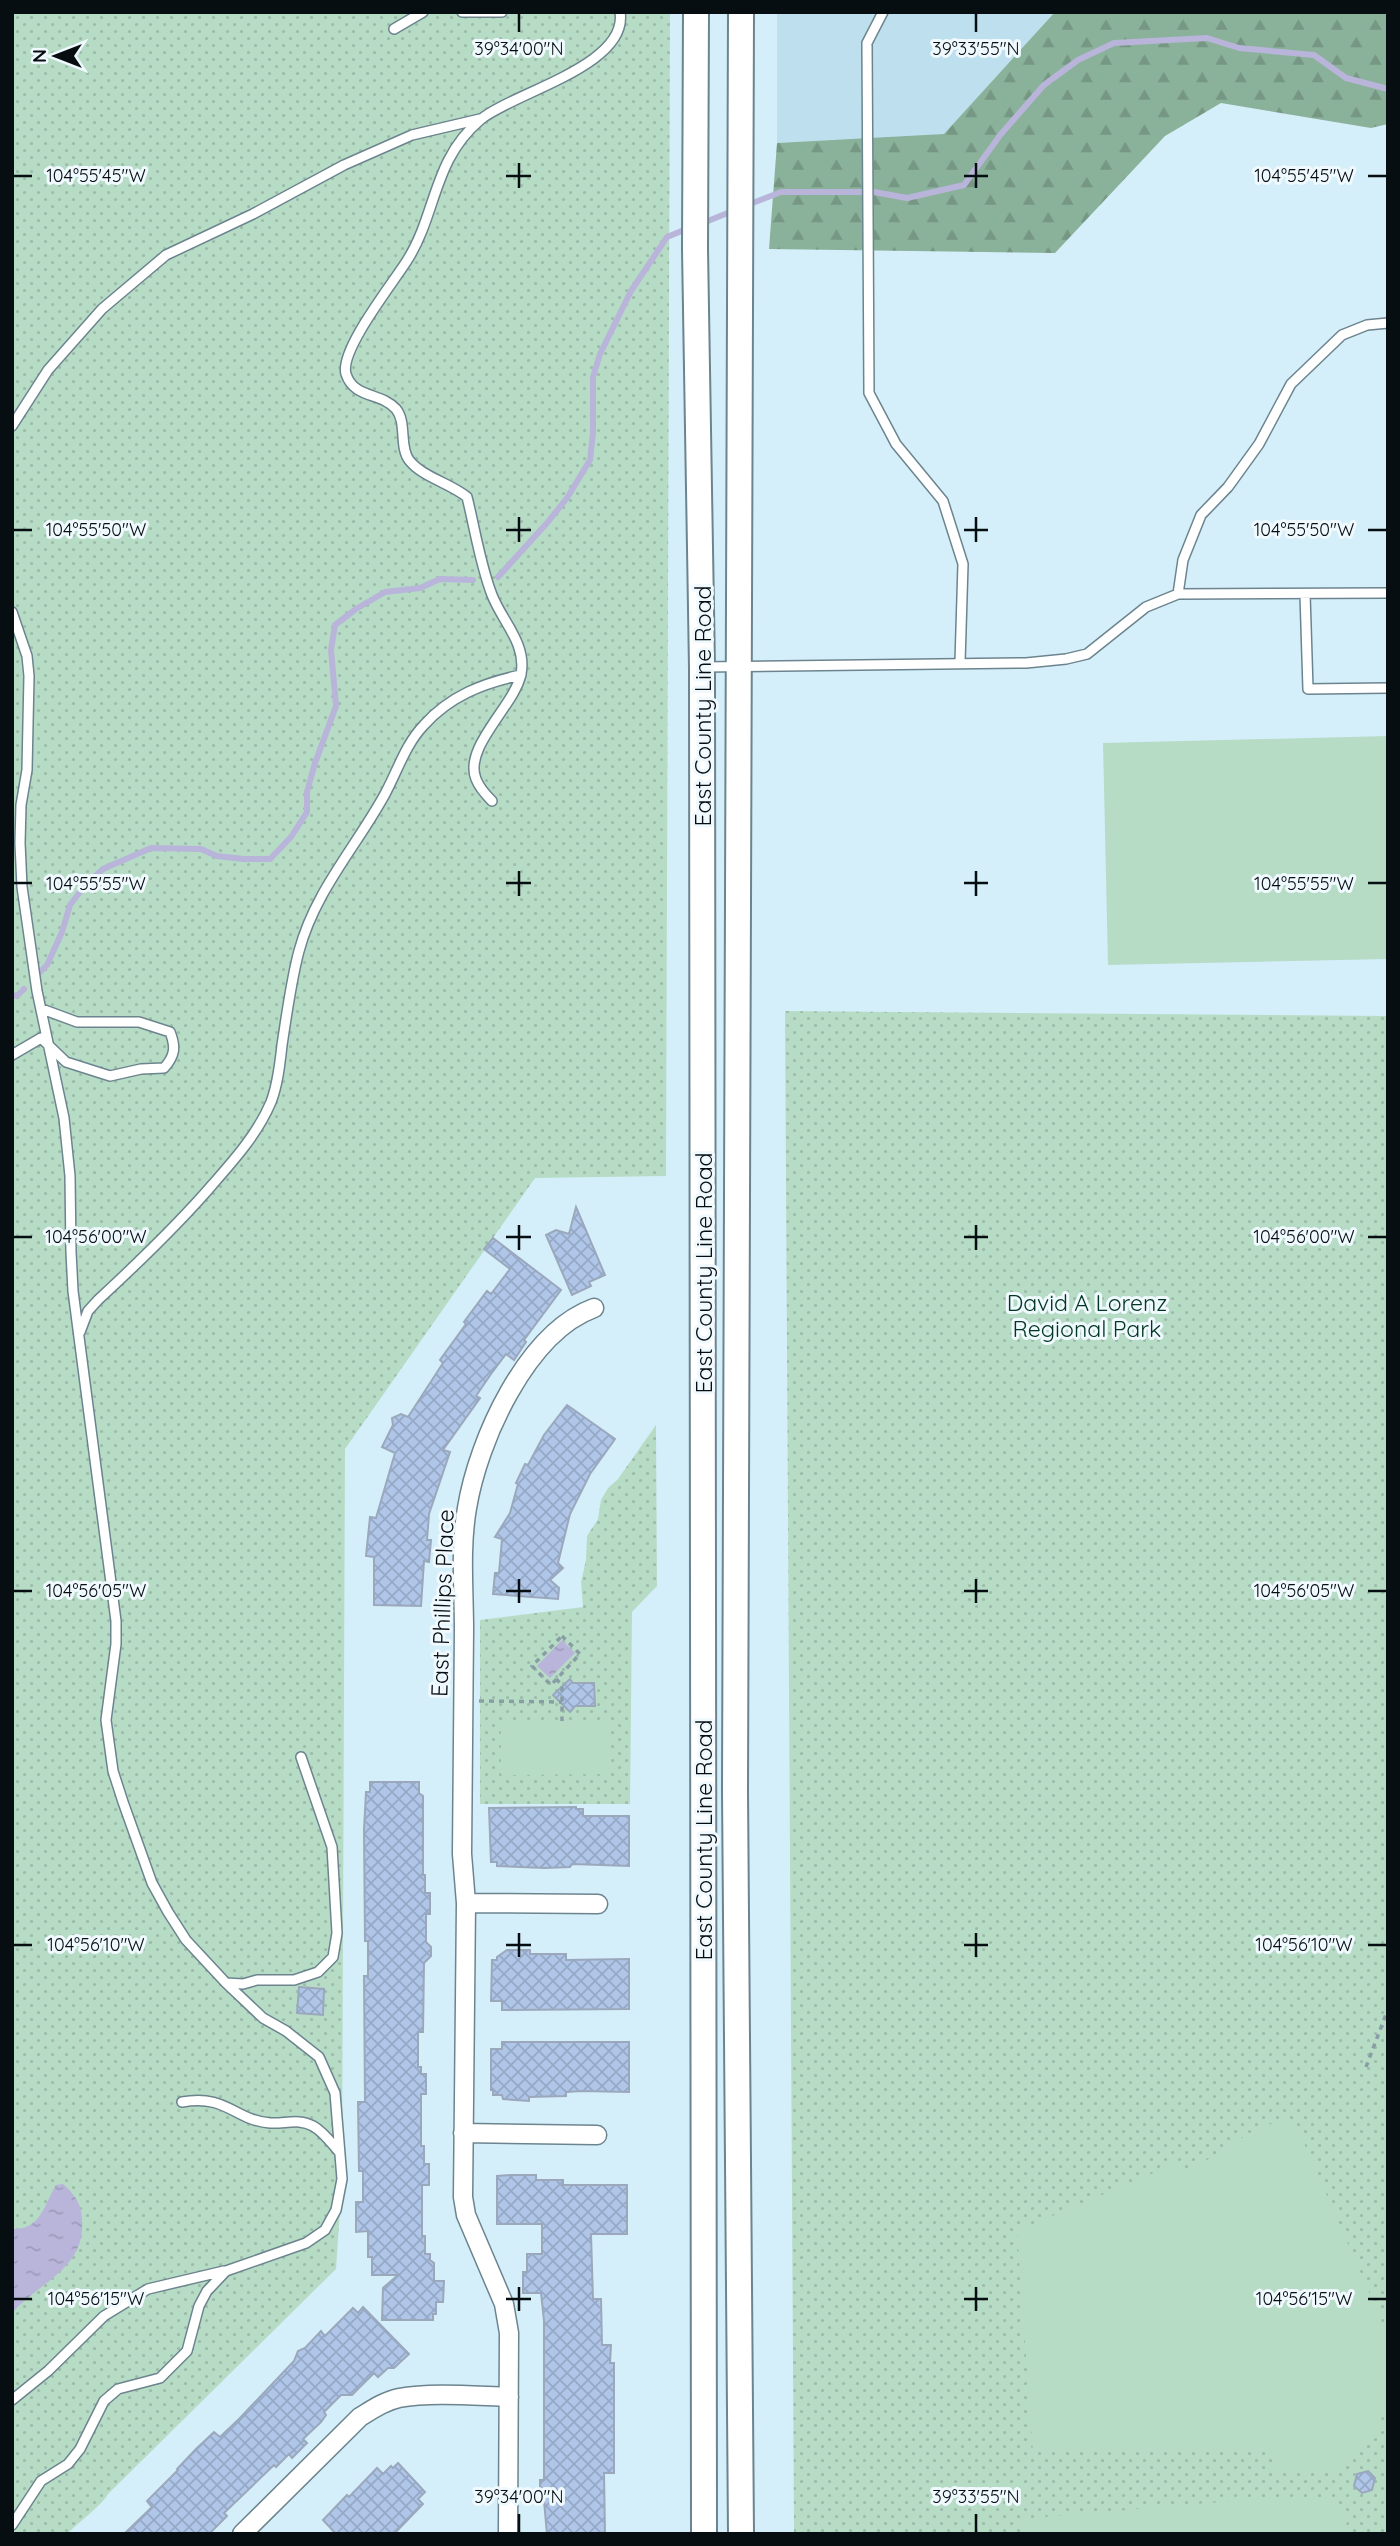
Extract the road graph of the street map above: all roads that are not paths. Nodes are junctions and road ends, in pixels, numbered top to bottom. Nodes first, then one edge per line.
1 (423, 12) edge
2 (462, 12) edge
3 (502, 12) edge
4 (696, 12) edge
5 (741, 12) edge
6 (883, 12) edge
7 (622, 14) edge
8 (394, 29) dead end
9 (480, 119) junction
10 (1388, 323) edge
11 (12, 426) edge
12 (1388, 593) edge
13 (1178, 594) junction
14 (1305, 594) junction
15 (12, 612) edge
16 (960, 662) junction
17 (740, 666) junction
18 (702, 667) junction
19 (521, 675) junction
20 (1388, 688) edge
21 (492, 801) dead end
22 (12, 833) edge
23 (20, 843) junction
24 (12, 878) edge
25 (23, 896) junction
26 (41, 1009) junction
27 (47, 1042) junction
28 (12, 1055) edge
29 (75, 1299) junction
30 (97, 1300) junction
31 (594, 1308) dead end
32 (79, 1341) junction
33 (301, 1757) dead end
34 (466, 1903) junction
35 (597, 1904) dead end
36 (226, 1983) junction
37 (182, 2102) dead end
38 (463, 2133) junction
39 (597, 2135) dead end
40 (341, 2155) junction
41 (226, 2271) junction
42 (509, 2397) junction
43 (12, 2400) edge
44 (12, 2525) edge
45 (242, 2534) edge
46 (508, 2534) edge
47 (704, 2534) edge
48 (741, 2534) edge

1 - 8 lane
2 - 3 lane
4 - 18 main road, East County Line Road
5 - 17 main road, East County Line Road
6 - 16 lane
7 - 9 lane
9 - 11 lane
9 - 19 lane
10 - 13 lane
12 - 14 lane
13 - 14 lane
13 - 16 lane
14 - 20 lane
15 - 23 lane
16 - 17 lane
17 - 18 lane
17 - 48 main road, East County Line Road
18 - 47 main road, East County Line Road
19 - 21 lane
19 - 30 lane
22 - 23 lane
23 - 25 lane
24 - 25 lane
25 - 26 lane
26 - 27 lane
26 - 27 lane
27 - 28 lane
27 - 29 lane
29 - 30 lane
29 - 32 lane
30 - 32 lane
31 - 34 street, East Phillips Place
32 - 36 lane
33 - 36 lane
34 - 35 street
34 - 38 street, East Phillips Place
36 - 40 lane
37 - 40 lane
38 - 39 street
38 - 42 street, East Phillips Place
40 - 41 lane
41 - 43 lane
41 - 44 lane
42 - 45 street
42 - 46 street, East Phillips Place

